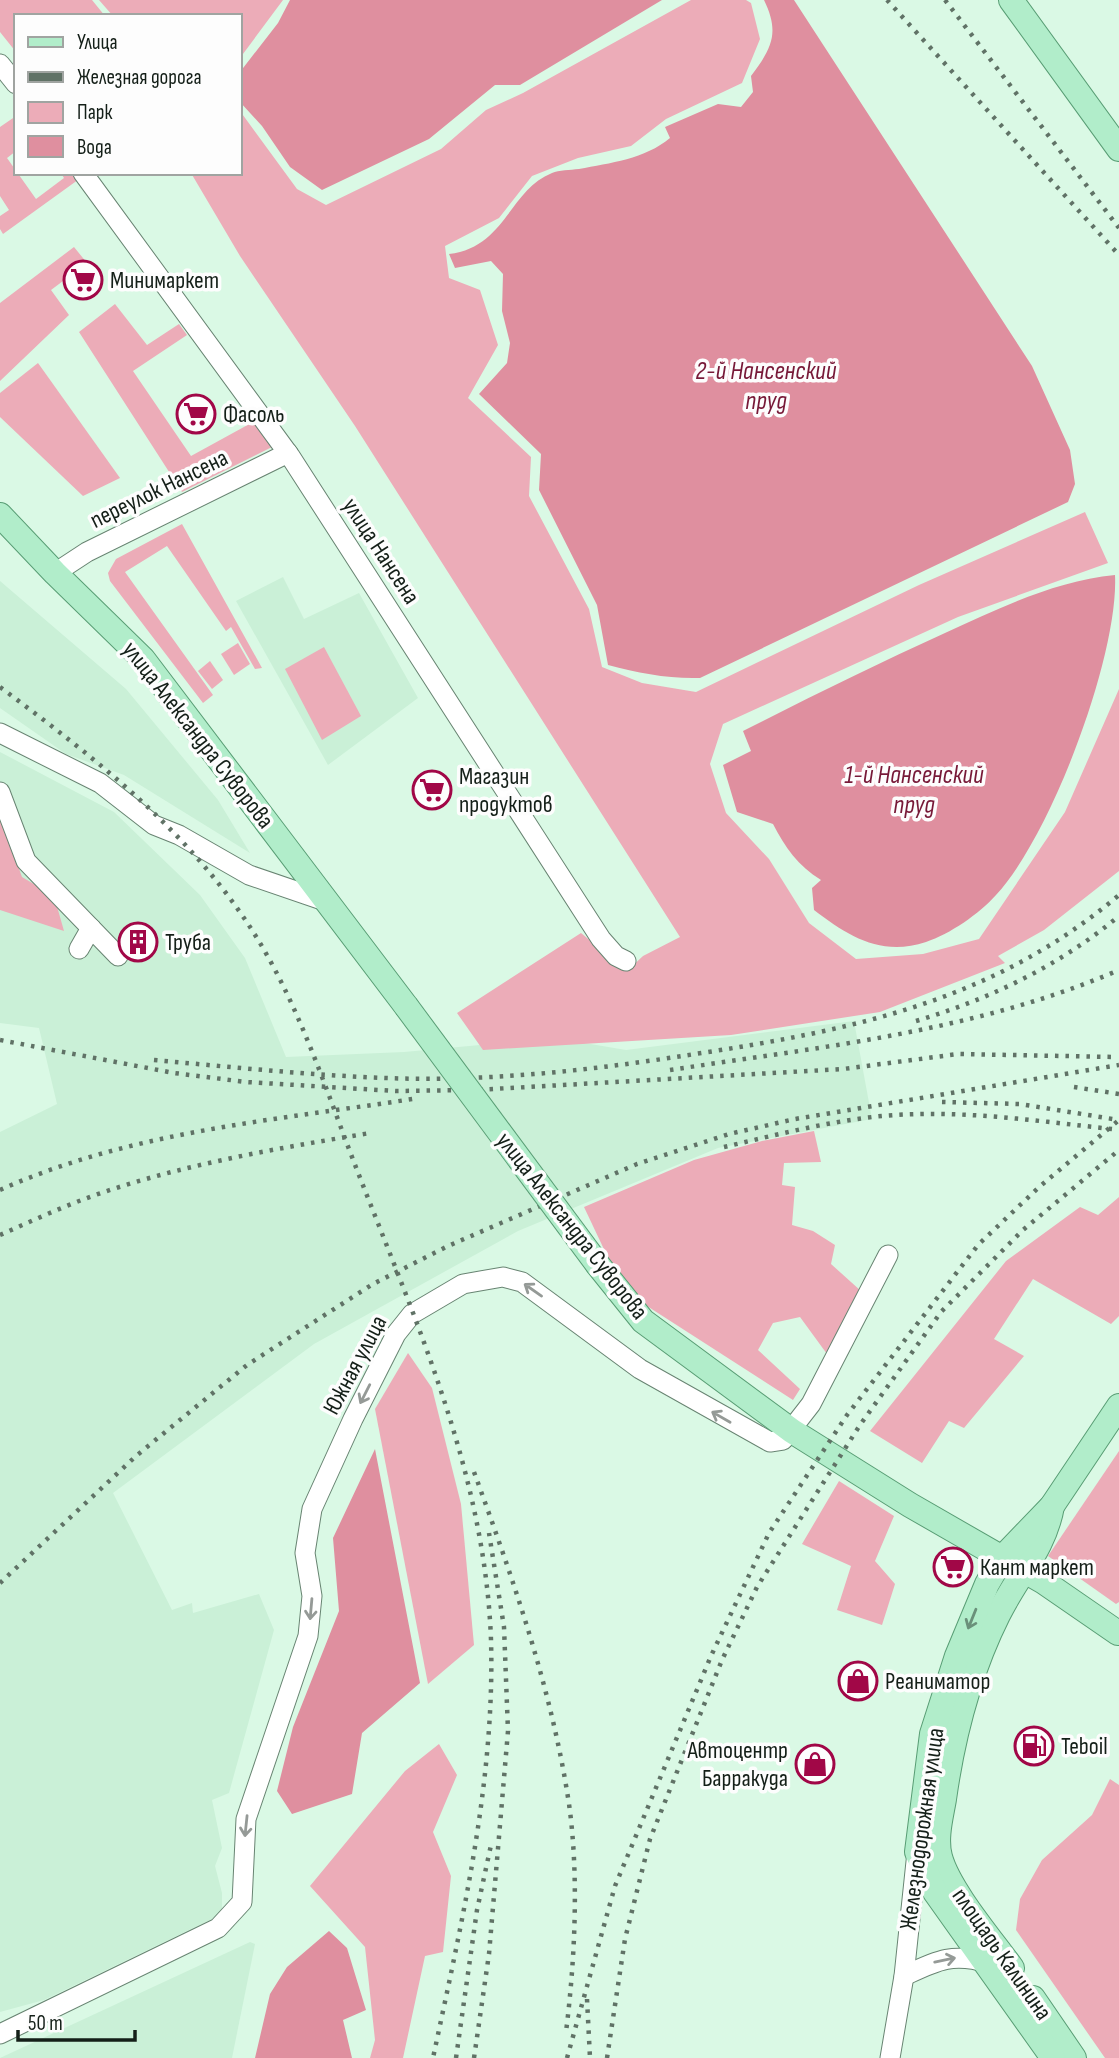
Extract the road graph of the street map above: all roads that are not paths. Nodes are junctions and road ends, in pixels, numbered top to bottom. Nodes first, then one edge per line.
1 (1012, 0) edge
2 (0, 64) edge
3 (14, 82) edge
4 (1119, 149) edge
5 (84, 175) edge
6 (288, 453) junction
7 (0, 514) edge
8 (55, 573) junction
9 (0, 733) edge
10 (1, 795) edge
11 (23, 811) dead end
12 (328, 902) junction
13 (92, 929) junction
14 (79, 950) dead end
15 (118, 956) dead end
16 (626, 961) dead end
17 (888, 1255) dead end
18 (1119, 1406) edge
19 (788, 1436) junction
20 (1052, 1506) junction
21 (1002, 1558) junction
22 (1023, 1571) junction
23 (1118, 1625) edge
24 (927, 1849) junction
25 (988, 1963) junction
26 (904, 1976) junction
27 (0, 2034) edge
28 (890, 2058) edge
29 (1053, 2058) edge
30 (1074, 2058) edge

1 - 4 main road
2 - 3 street
5 - 6 street, улица Нансена
6 - 8 street, переулок Нансена
6 - 16 street, улица Нансена
7 - 8 main road, улица Александра Суворова
8 - 12 main road, улица Александра Суворова
9 - 12 street
10 - 11 street
10 - 13 street
12 - 19 main road, улица Александра Суворова, bridge
13 - 14 street
13 - 15 street
17 - 19 street
18 - 20 main road, Железнодорожная улица
19 - 21 main road, улица Александра Суворова
19 -> 27 street, Южная улица
20 - 21 main road, Железнодорожная улица
20 - 22 main road, Железнодорожная улица
21 - 22 main road, улица Александра Суворова
21 -> 24 main road, Железнодорожная улица
22 - 23 main road, улица Александра Суворова
22 - 24 main road, Железнодорожная улица
24 - 25 main road, площадь Калинина
24 - 26 street, Железнодорожная улица
24 - 30 main road, площадь Калинина
26 -> 25 street
25 - 29 main road, площадь Калинина
26 - 28 street, Железнодорожная улица

